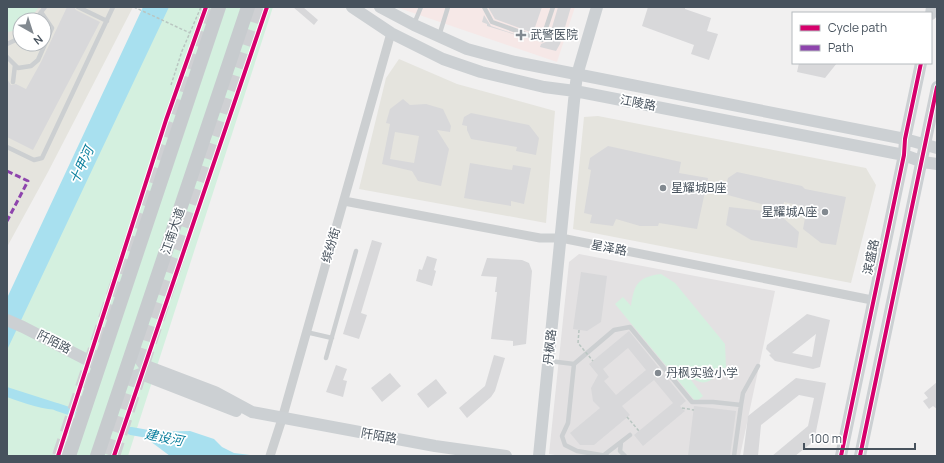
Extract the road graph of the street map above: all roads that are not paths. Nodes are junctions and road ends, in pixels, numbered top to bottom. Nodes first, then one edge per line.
1 (45, 7) edge
2 (78, 7) edge
3 (113, 7) edge
4 (220, 7) edge
5 (248, 7) edge
6 (352, 7) edge
7 (380, 7) edge
8 (421, 7) edge
9 (448, 7) edge
10 (553, 7) edge
11 (597, 7) edge
12 (485, 8) edge
13 (41, 12) edge
14 (107, 21) junction
15 (414, 25) junction
16 (391, 33) junction
17 (439, 36) junction
18 (42, 52) edge
19 (7, 57) edge
20 (921, 64) edge
21 (15, 65) junction
22 (577, 75) junction
23 (13, 82) dead end
24 (937, 87) edge
25 (575, 91) junction
26 (905, 139) junction
27 (7, 147) edge
28 (931, 147) edge
29 (904, 155) junction
30 (923, 162) junction
31 (937, 164) edge
32 (344, 201) junction
33 (561, 238) junction
34 (356, 251) dead end
35 (872, 300) junction
36 (7, 320) edge
37 (306, 332) junction
38 (332, 338) junction
39 (133, 350) junction
40 (326, 358) dead end
41 (549, 361) junction
42 (574, 364) junction
43 (100, 366) junction
44 (758, 366) dead end
45 (122, 381) junction
46 (742, 405) junction
47 (252, 412) junction
48 (282, 419) junction
49 (630, 435) dead end
50 (621, 442) junction
51 (271, 452) edge
52 (69, 456) edge
53 (98, 456) edge
54 (506, 456) edge
55 (539, 456) edge
56 (604, 456) edge
57 (607, 456) edge
58 (625, 456) edge
59 (734, 456) edge
60 (841, 456) edge
61 (860, 456) edge

1 - 13 lane
2 - 14 lane
3 - 14 lane
4 - 43 main road
5 - 39 main road, 江南大道
6 - 16 main road, 江陵路
7 - 15 main road, 江陵路
8 - 15 lane
9 - 17 lane
10 - 12 lane
11 - 22 main road
14 - 27 lane
15 - 17 main road, 江陵路
16 - 25 main road, 江陵路
16 - 32 street, 缤纷街
17 - 22 main road, 江陵路
18 - 21 lane
19 - 21 lane
20 - 26 main road, 滨盛路
21 - 23 lane
22 - 25 main road
22 - 26 main road, 江陵路
24 - 28 main road
25 - 29 main road, 江陵路
25 - 33 main road, 丹枫路
26 - 28 main road, 江陵路
26 - 29 main road, 滨盛路
28 - 30 main road
29 - 30 main road, 江陵路
29 - 35 main road, 滨盛路
30 - 31 main road, 江陵路
30 - 61 main road
32 - 33 street, 星泽路
32 - 37 street, 缤纷街
33 - 35 street, 星泽路
33 - 41 main road, 丹枫路
34 - 38 lane
35 - 60 main road, 滨盛路
36 - 43 main road, 阡陌路
37 - 38 lane
37 - 48 street, 缤纷街
38 - 40 lane
39 - 45 main road, 江南大道
39 - 47 main road, 阡陌路
41 - 42 lane
41 - 55 main road, 丹枫路
42 - 46 lane
42 - 56 lane
43 - 52 main road
44 - 46 lane
45 - 47 main road, 阡陌路
45 - 53 main road, 江南大道
46 - 59 lane
47 - 48 main road, 阡陌路
48 - 51 street, 缤纷街
48 - 54 main road, 阡陌路
49 - 50 lane
50 - 56 lane
50 - 58 lane
56 - 57 lane

